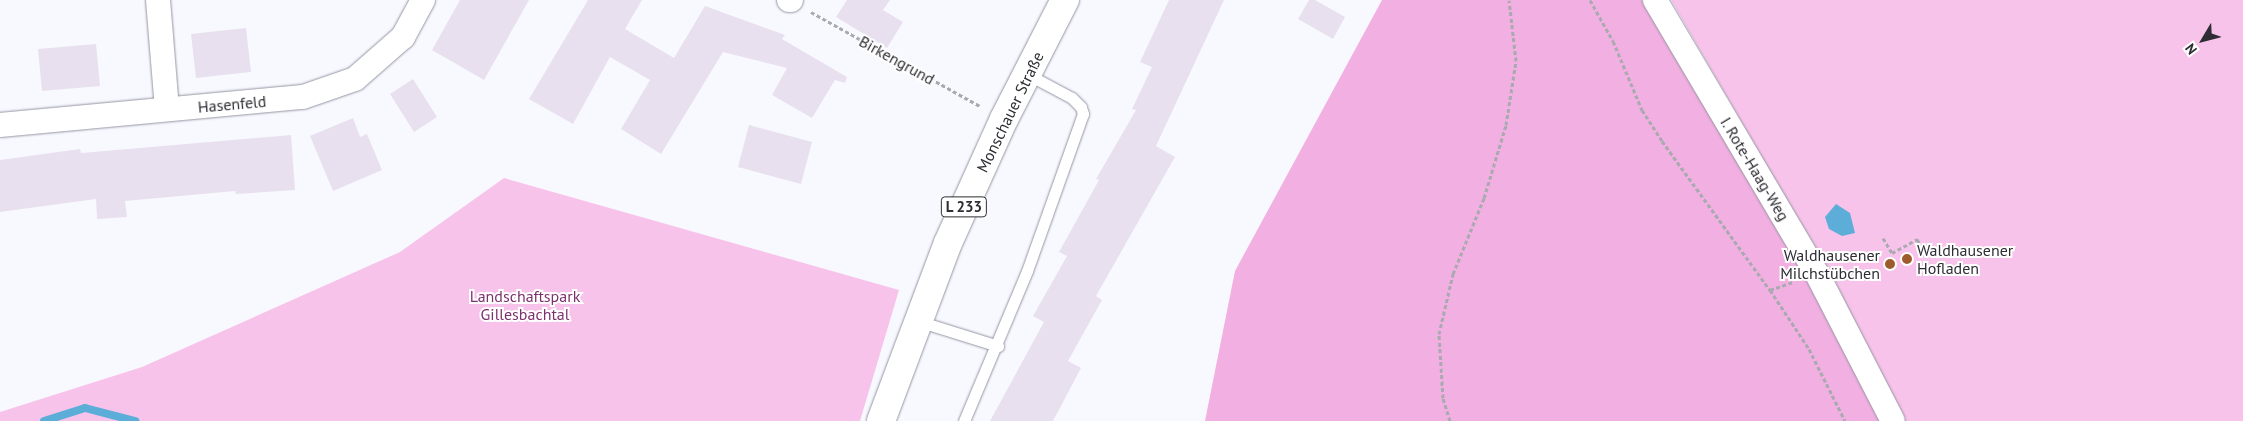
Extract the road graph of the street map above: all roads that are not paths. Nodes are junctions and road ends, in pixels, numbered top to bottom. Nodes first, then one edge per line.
1 (158, 0) edge
2 (423, 0) edge
3 (1065, 0) edge
4 (1655, 0) edge
5 (1028, 74) junction
6 (167, 109) junction
7 (0, 125) edge
8 (918, 321) junction
9 (998, 346) junction
10 (881, 421) edge
11 (964, 421) edge
12 (1892, 421) edge

1 - 6 street
2 - 6 street, Hasenfeld
3 - 5 main road, Monschauer Straße / L 233
4 - 12 street, I. Rote-Haag-Weg
5 - 8 main road, Monschauer Straße / L 233
5 - 9 lane
6 - 7 street, Hasenfeld
8 - 9 lane
8 - 10 main road, Monschauer Straße / L 233
9 - 11 lane

